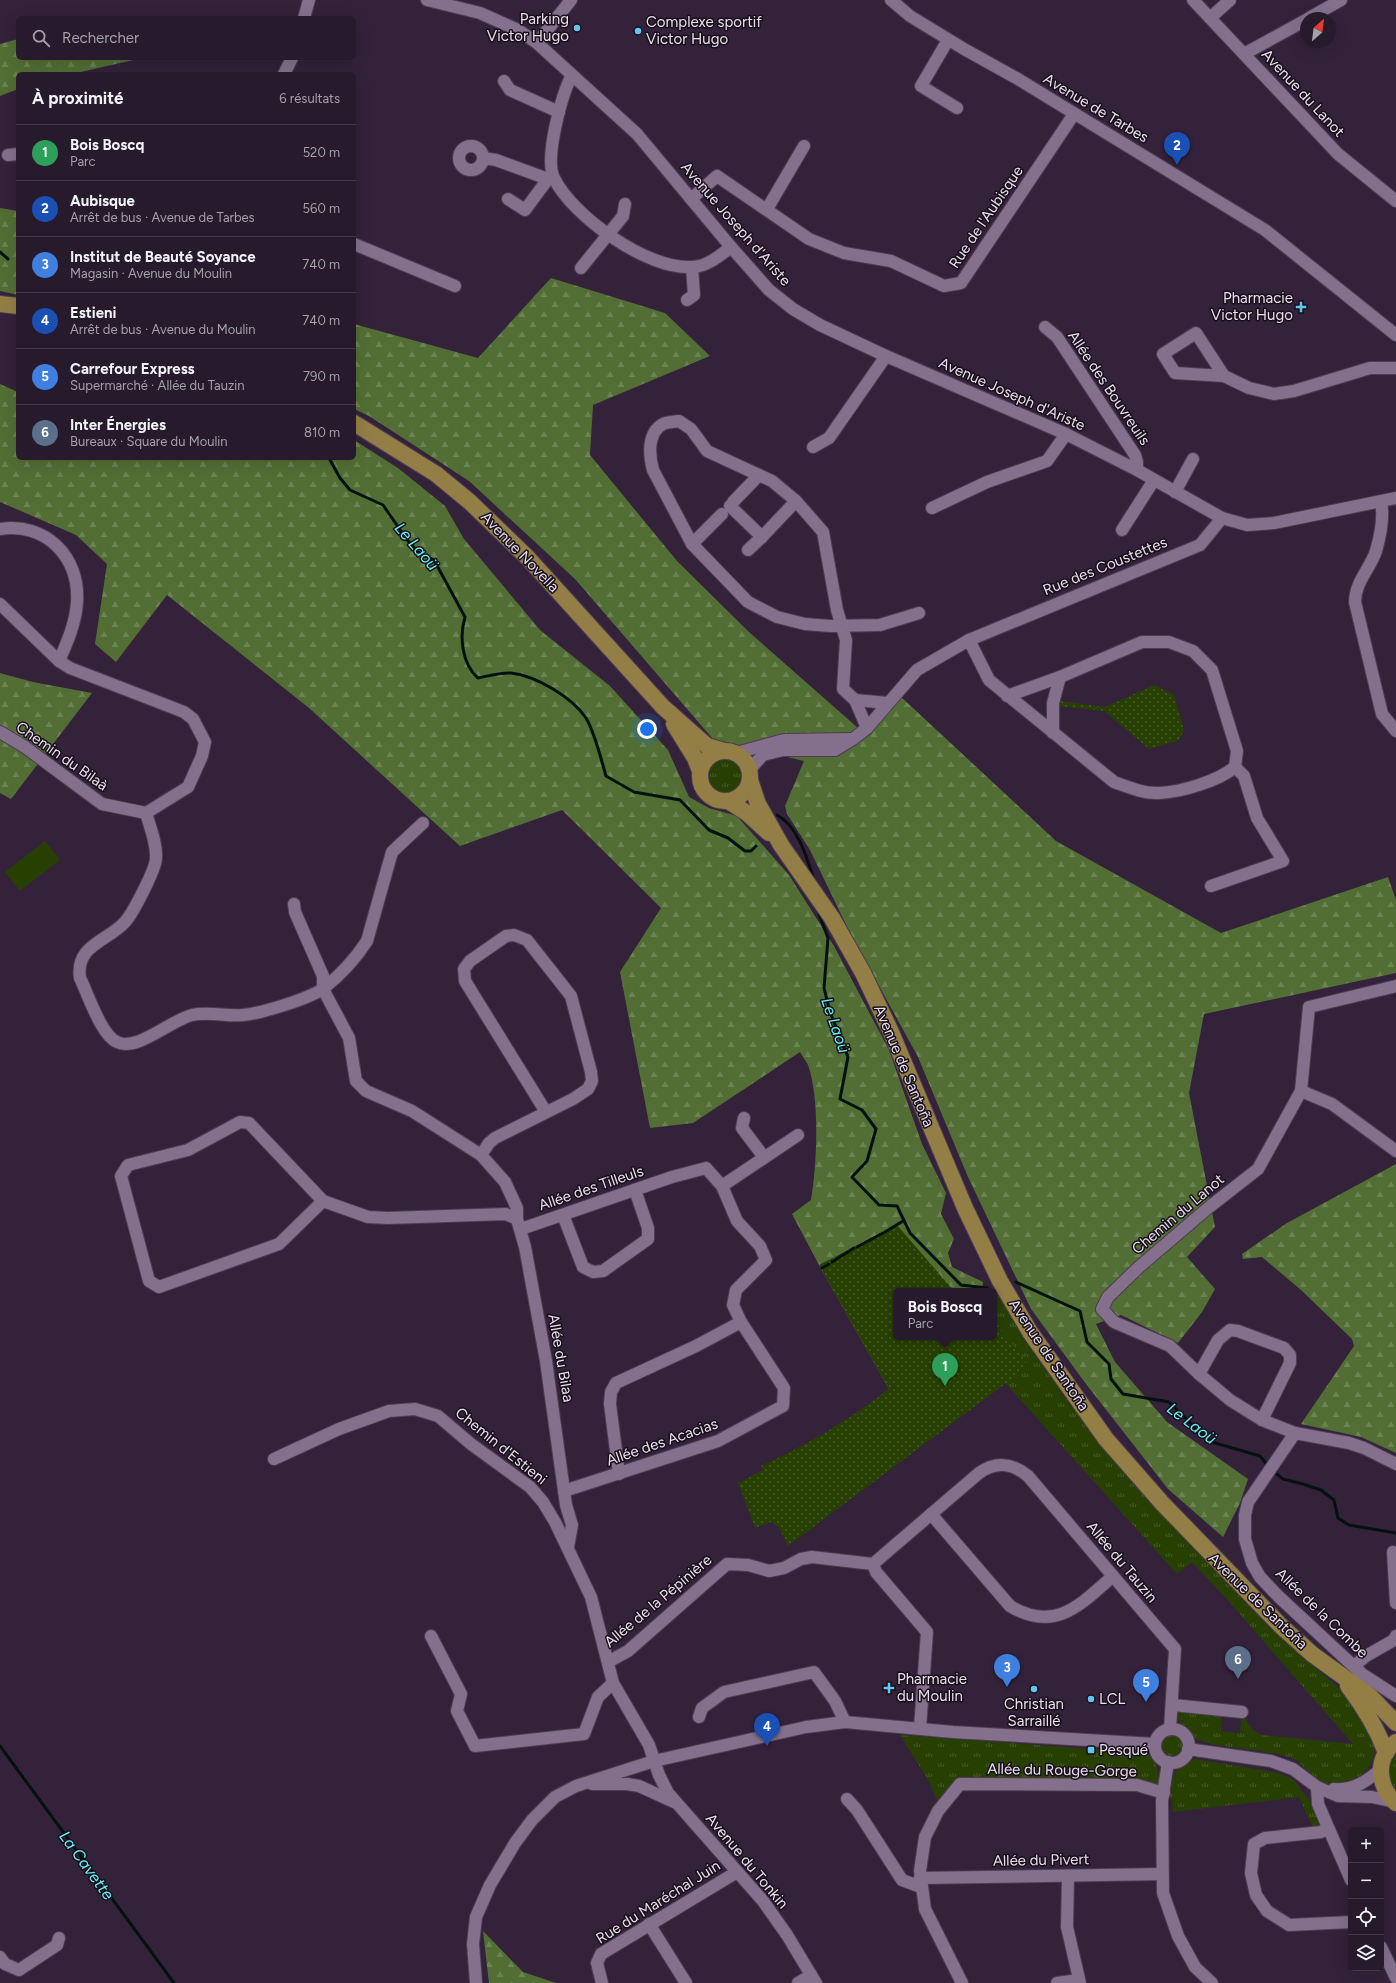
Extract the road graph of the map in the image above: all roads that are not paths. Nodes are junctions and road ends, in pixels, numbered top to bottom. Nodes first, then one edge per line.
1 (309, 0) edge
2 (427, 0) edge
3 (571, 0) edge
4 (891, 0) edge
5 (1193, 0) edge
6 (1230, 0) edge
7 (1341, 0) edge
8 (1320, 12) edge
9 (305, 16) edge
10 (1210, 18) junction
11 (1300, 23) edge
12 (948, 40) junction
13 (537, 43) junction
14 (1244, 54) junction
15 (291, 60) edge
16 (285, 72) edge
17 (572, 75) junction
18 (504, 81) dead end
19 (957, 108) dead end
20 (559, 112) junction
21 (1074, 114) junction
22 (804, 146) dead end
23 (483, 158) dead end
24 (551, 178) junction
25 (508, 199) dead end
26 (691, 199) junction
27 (1396, 201) edge
28 (625, 204) dead end
29 (767, 209) junction
30 (609, 234) junction
31 (356, 245) edge
32 (731, 247) junction
33 (581, 268) dead end
34 (692, 268) junction
35 (455, 286) dead end
36 (687, 300) dead end
37 (0, 304) edge
38 (16, 306) edge
39 (1045, 328) dead end
40 (1396, 335) edge
41 (886, 356) junction
42 (1396, 368) edge
43 (1224, 376) junction
44 (356, 424) edge
45 (1066, 434) junction
46 (813, 447) dead end
47 (1193, 458) dead end
48 (1137, 470) junction
49 (759, 475) junction
50 (1154, 480) junction
51 (1175, 492) junction
52 (1396, 498) edge
53 (796, 501) junction
54 (1382, 502) junction
55 (728, 507) junction
56 (932, 508) dead end
57 (1222, 518) junction
58 (0, 530) edge
59 (1122, 530) dead end
60 (762, 537) junction
61 (692, 544) junction
62 (748, 550) dead end
63 (0, 604) edge
64 (919, 613) dead end
65 (842, 626) junction
66 (968, 640) junction
67 (59, 661) junction
68 (1060, 677) junction
69 (1007, 696) junction
70 (855, 700) junction
71 (888, 703) junction
72 (663, 707) junction
73 (867, 728) junction
74 (1396, 731) edge
75 (0, 732) edge
76 (1054, 733) junction
77 (853, 739) junction
78 (730, 752) junction
79 (1235, 767) junction
80 (700, 771) junction
81 (750, 775) junction
82 (728, 801) junction
83 (146, 813) junction
84 (423, 823) dead end
85 (781, 845) junction
86 (1211, 886) dead end
87 (294, 904) dead end
88 (1396, 986) edge
89 (323, 989) junction
90 (1301, 1091) junction
91 (546, 1112) junction
92 (744, 1118) dead end
93 (798, 1135) dead end
94 (1396, 1151) edge
95 (481, 1155) junction
96 (764, 1157) junction
97 (722, 1186) junction
98 (636, 1190) junction
99 (323, 1201) junction
100 (563, 1215) junction
101 (519, 1224) junction
102 (741, 1322) junction
103 (1199, 1374) junction
104 (1262, 1420) junction
105 (1295, 1433) junction
106 (274, 1459) dead end
107 (1396, 1464) edge
108 (619, 1474) junction
109 (564, 1491) junction
110 (566, 1504) junction
111 (931, 1514) junction
112 (555, 1522) junction
113 (568, 1547) junction
114 (1393, 1552) dead end
115 (873, 1564) junction
116 (1112, 1576) junction
117 (1396, 1603) edge
118 (431, 1636) dead end
119 (1396, 1636) edge
120 (608, 1662) junction
121 (1354, 1666) junction
122 (1340, 1675) junction
123 (612, 1683) junction
124 (1396, 1696) edge
125 (1173, 1705) junction
126 (1242, 1712) dead end
127 (699, 1717) dead end
128 (845, 1722) junction
129 (1396, 1723) edge
130 (920, 1728) junction
131 (1170, 1729) junction
132 (1155, 1744) junction
133 (1391, 1747) edge
134 (1188, 1749) junction
135 (654, 1761) junction
136 (1168, 1762) junction
137 (1381, 1769) junction
138 (583, 1783) junction
139 (1317, 1787) junction
140 (1164, 1793) junction
141 (847, 1799) dead end
142 (676, 1803) junction
143 (1395, 1803) edge
144 (1328, 1828) junction
145 (737, 1872) junction
146 (1348, 1873) edge
147 (1162, 1874) junction
148 (1068, 1876) junction
149 (920, 1883) junction
150 (1348, 1922) edge
151 (649, 1924) junction
152 (59, 1938) dead end
153 (1384, 1953) edge
154 (0, 1957) edge
155 (1396, 1978) edge
156 (814, 1979) edge
157 (1079, 1981) edge
158 (476, 1983) edge
159 (602, 1983) edge
160 (686, 1983) edge
161 (798, 1983) edge
162 (962, 1983) edge
163 (1057, 1983) edge
164 (1212, 1983) edge

1 - 9 street
2 - 13 street, Avenue Joseph d'Ariste
3 - 13 street
4 - 12 street, Avenue de Tarbes
5 - 10 street, Avenue du Lanot
6 - 10 street
7 - 8 street
10 - 14 street, Avenue du Lanot
11 - 14 street
12 - 19 street
12 - 21 street, Avenue de Tarbes
13 - 17 street, Avenue Joseph d'Ariste
14 - 27 street, Avenue du Lanot
15 - 16 street
17 - 20 street
17 - 26 street, Avenue Joseph d'Ariste
18 - 20 street
20 - 24 street
21 - 29 street, Rue de l'Aubisque
21 - 40 street, Avenue de Tarbes
22 - 29 street
23 - 24 street
24 - 25 street
24 - 30 street
26 - 29 street, Rue de l'Aubisque
26 - 32 street, Avenue Joseph d'Ariste
28 - 30 street
30 - 33 street
30 - 34 street
31 - 35 street
32 - 34 street
32 - 41 street, Avenue Joseph d'Ariste
34 - 36 street
37 - 38 main road
39 - 48 street, Allée des Bouvreuils
41 - 45 street, Avenue Joseph d'Ariste
41 - 46 street
42 - 43 street
43 - 43 street
44 - 72 main road, Avenue Novella
45 - 48 street, Avenue Joseph d'Ariste
45 - 56 street
47 - 51 street
48 - 50 street, Avenue Joseph d'Ariste
49 - 53 street
49 - 55 street
49 - 61 street
50 - 51 street, Avenue Joseph d'Ariste
50 - 59 street
51 - 57 street, Avenue Joseph d'Ariste
52 - 54 street
53 - 60 street
53 - 65 street
54 - 57 street
54 - 74 street
55 - 60 street
55 - 61 street
57 - 66 street, Rue des Coustettes
58 - 67 street
60 - 62 street
61 - 65 street
63 - 67 street
64 - 65 street
65 - 70 street
66 - 69 street
66 - 71 street, Rue des Coustettes
67 - 83 street
68 - 69 street
68 - 76 street
68 - 79 street
69 - 76 street
70 - 71 street
70 - 73 street
71 - 73 street, Rue des Coustettes
72 - 78 main road, Avenue Novella
72 - 80 main road, Avenue Novella
73 - 77 street, Rue des Coustettes
75 - 83 street, Chemin du Bilaà
76 - 79 street
77 - 78 street
77 - 81 street, Rue des Coustettes
78 - 80 main road
78 - 81 main road
79 - 86 street
80 - 82 main road
81 - 82 main road
81 - 85 main road, Avenue de Santoña
82 - 85 main road, Avenue de Santoña
83 - 89 street
84 - 89 street
85 - 122 main road, Avenue de Santoña
87 - 89 street, Allée du Bilaa
88 - 90 street, Chemin du Lanot
89 - 95 street, Allée du Bilaa
90 - 94 street
90 - 103 street, Chemin du Lanot
91 - 91 street
91 - 95 street
92 - 96 street
93 - 96 street
95 - 101 street, Allée du Bilaa
96 - 97 street
97 - 98 street, Allée des Tilleuls
97 - 102 street, Allée des Acacias
98 - 100 street, Allée des Tilleuls
98 - 100 street
99 - 99 street
99 - 101 street
100 - 101 street, Allée des Tilleuls
101 - 109 street, Allée du Bilaa
102 - 108 street
102 - 108 street, Allée des Acacias
103 - 104 street, Chemin du Lanot
103 - 104 street
104 - 105 street, Chemin du Lanot
105 - 107 street, Chemin du Lanot
105 - 121 street, Allée de la Combe
106 - 112 street, Chemin d'Estieni
108 - 109 street, Allée des Acacias
109 - 110 street, Allée du Bilaa
110 - 112 street
110 - 113 street, Allée du Bilaa
111 - 115 street
111 - 116 street
111 - 116 street, Allée du Tauzin
112 - 113 street, Chemin d'Estieni
113 - 120 street, Chemin d'Estieni
114 - 117 street
115 - 120 street, Allée de la Pépinière
115 - 130 street
116 - 125 street, Allée du Tauzin
118 - 123 street
119 - 121 street
120 - 123 street, Chemin d'Estieni
121 - 124 street, Allée de la Combe
122 - 129 main road, Avenue de Santoña
122 - 133 main road, Avenue de Santoña
123 - 135 street, Avenue du Tonkin
125 - 126 street
125 - 131 street, Allée du Tauzin
127 - 128 street
128 - 130 street
128 - 135 street
130 - 132 street
131 - 132 street
131 - 134 street
132 - 136 street
133 - 137 main road
134 - 136 street
134 - 139 street
135 - 138 street
135 - 142 street, Avenue du Tonkin
136 - 140 street
137 - 139 street
137 - 143 main road
138 - 142 street
138 - 158 street
139 - 143 street
139 - 144 street
140 - 147 street
140 - 149 street, Allée du Rouge-Gorge
141 - 149 street
142 - 145 street, Avenue du Tonkin
144 - 146 street
144 - 150 street
145 - 151 street, Rue du Maréchal Juin
145 - 156 street, Avenue du Tonkin
147 - 148 street, Allée du Pivert
147 - 164 street
148 - 149 street, Allée du Pivert
148 - 157 street
149 - 162 street
151 - 159 street, Rue du Maréchal Juin
151 - 160 street
152 - 154 street
153 - 155 street
156 - 161 street
157 - 163 street

